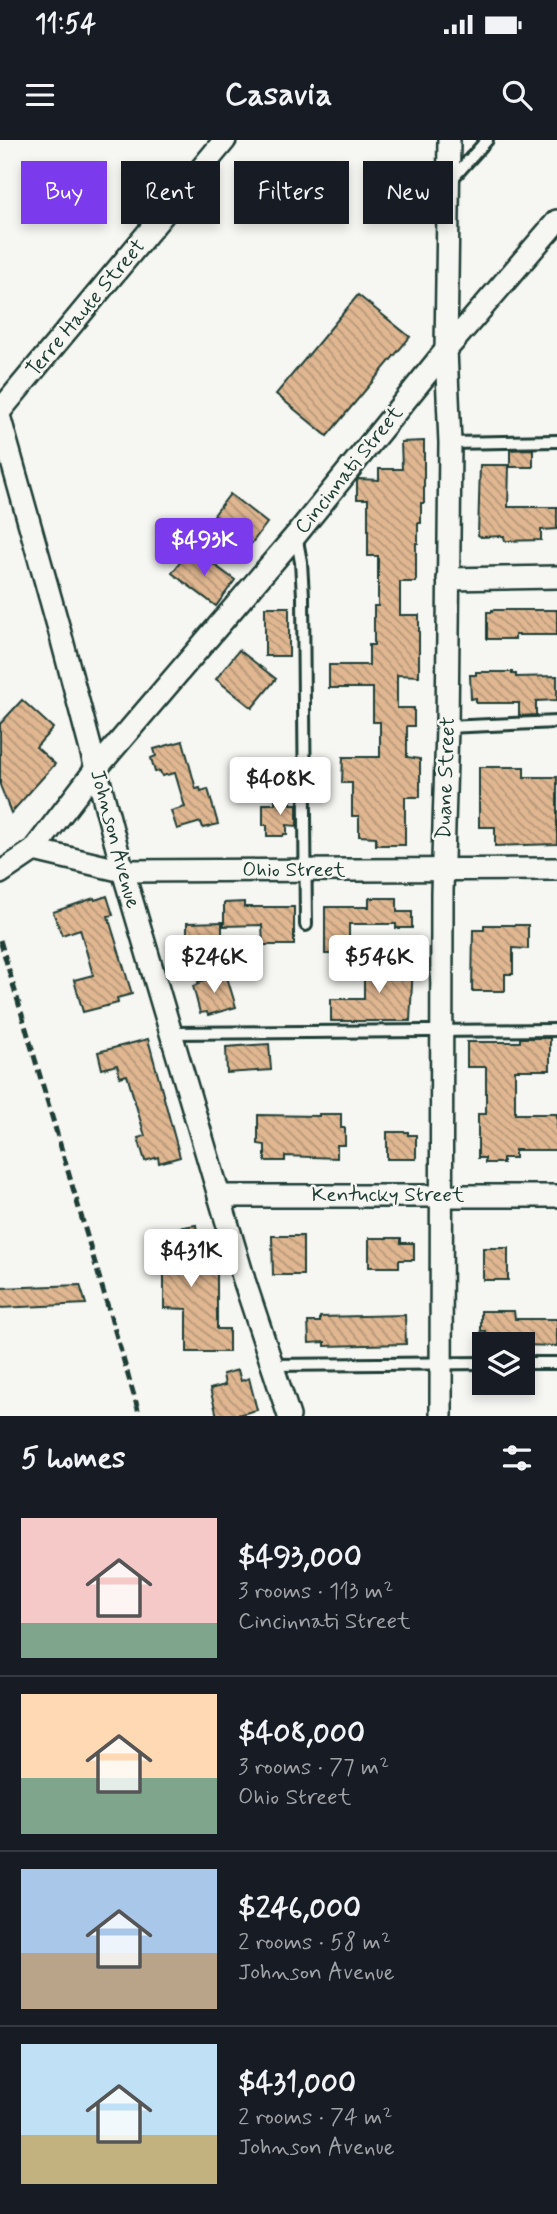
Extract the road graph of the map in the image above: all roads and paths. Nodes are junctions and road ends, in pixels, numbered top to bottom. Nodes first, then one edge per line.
1 (225, 140) edge
2 (449, 140) edge
3 (487, 140) edge
4 (449, 161) edge
5 (453, 178) edge
6 (557, 221) edge
7 (448, 224) edge
8 (446, 350) junction
9 (0, 411) edge
10 (0, 419) edge
11 (557, 441) edge
12 (450, 443) junction
13 (296, 535) junction
14 (557, 577) edge
15 (449, 579) junction
16 (557, 722) edge
17 (447, 727) junction
18 (96, 769) junction
19 (34, 850) junction
20 (443, 869) junction
21 (557, 869) edge
22 (305, 870) junction
23 (123, 871) junction
24 (0, 873) edge
25 (306, 925) dead end
26 (441, 1030) junction
27 (557, 1030) edge
28 (171, 1033) junction
29 (440, 1195) junction
30 (219, 1196) junction
31 (557, 1196) edge
32 (441, 1363) junction
33 (472, 1363) edge
34 (535, 1363) edge
35 (557, 1363) edge
36 (272, 1365) junction
37 (289, 1416) edge
38 (441, 1416) edge

1 - 9 street, Terre Haute Street
2 - 4 street, Duane Street
3 - 5 lane
6 - 8 street, Cincinnati Street
7 - 8 street, Duane Street
8 - 12 street, Duane Street
8 - 13 street, Cincinnati Street
10 - 18 street, Johnson Avenue
11 - 12 lane
12 - 15 street, Duane Street
13 - 18 street, Cincinnati Street
13 - 22 lane
14 - 15 street
15 - 17 street, Duane Street
16 - 17 lane
17 - 20 street, Duane Street
18 - 19 street, Cincinnati Street
18 - 23 street, Johnson Avenue
19 - 23 street, Ohio Street
19 - 24 street, Cincinnati Street
20 - 21 street, Ohio Street
20 - 22 street, Ohio Street
20 - 26 street, Duane Street
22 - 23 street, Ohio Street
22 - 25 lane
23 - 28 street, Johnson Avenue
26 - 27 lane
26 - 28 lane
26 - 29 street, Duane Street
28 - 30 street, Johnson Avenue
29 - 30 street, Kentucky Street
29 - 31 street, Kentucky Street
29 - 32 street, Duane Street
30 - 36 street, Johnson Avenue
32 - 33 lane
32 - 36 lane
32 - 38 street, Duane Street
34 - 35 lane
36 - 37 street, Johnson Avenue

